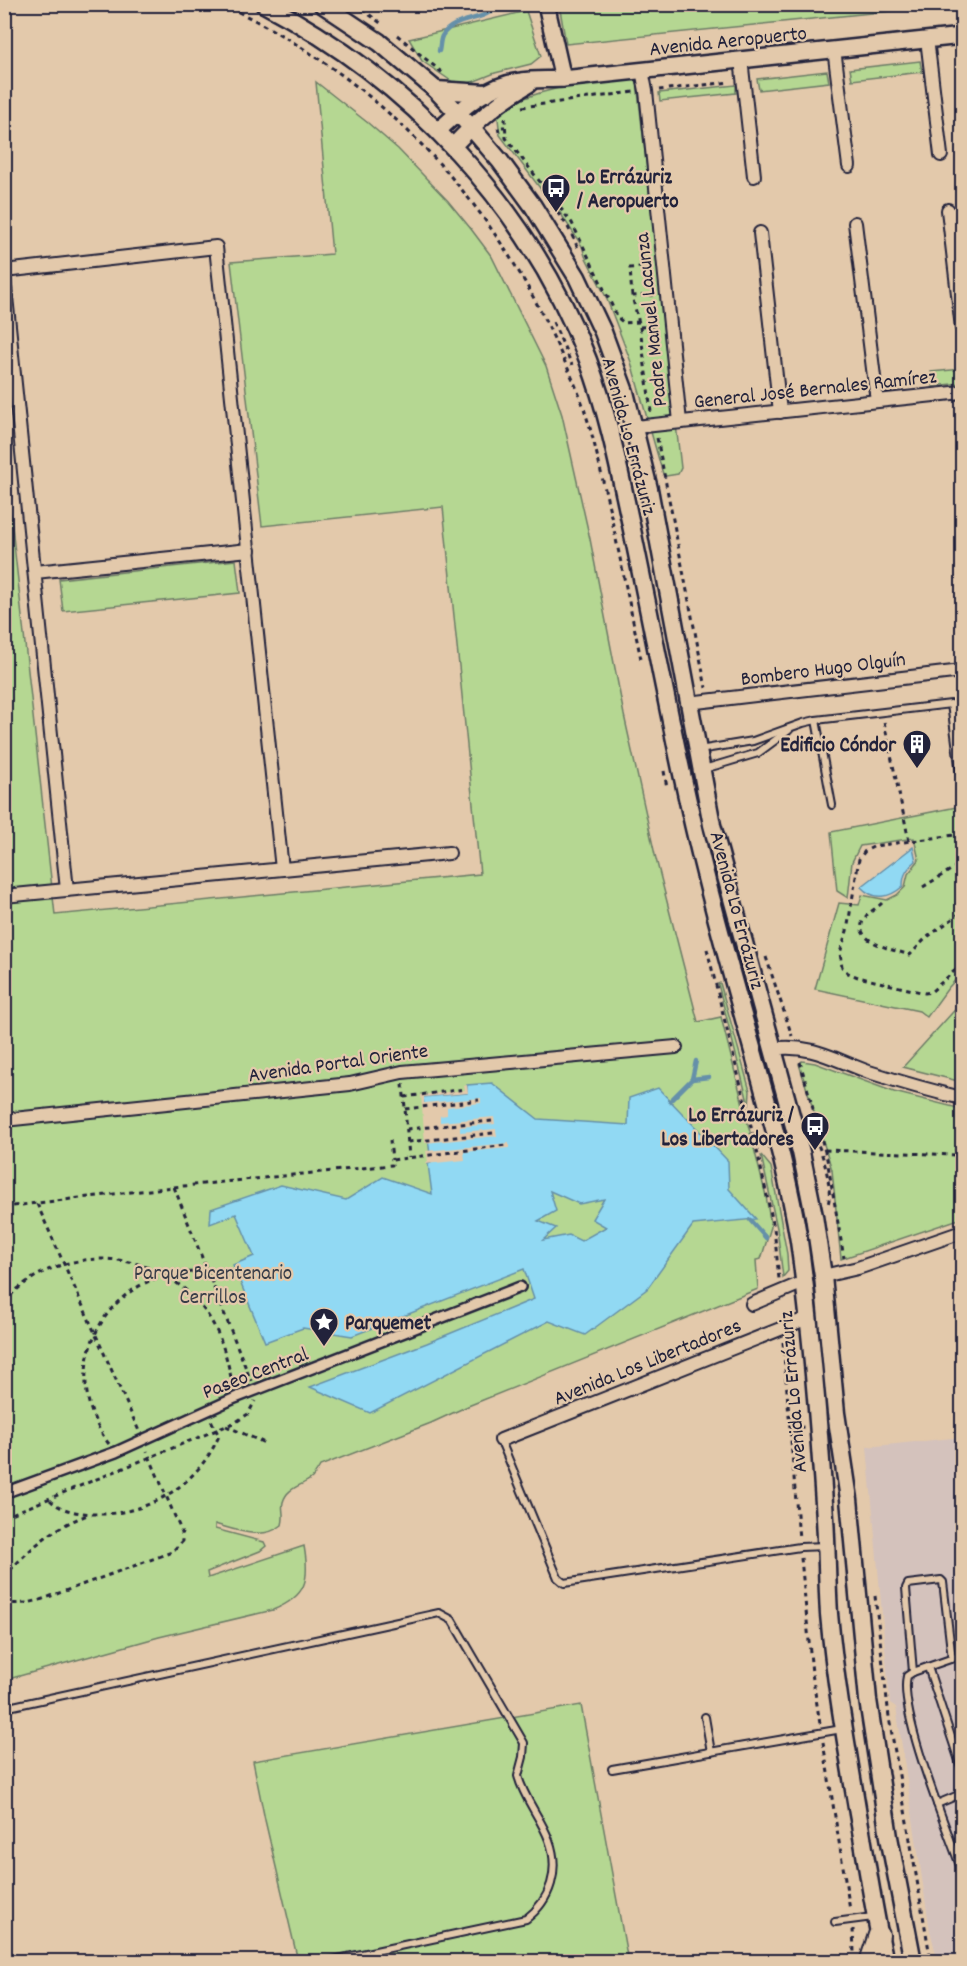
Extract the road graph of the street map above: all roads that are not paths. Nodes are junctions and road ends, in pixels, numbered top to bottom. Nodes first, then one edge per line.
1 (264, 4) edge
2 (322, 4) edge
3 (546, 4) edge
4 (963, 36) edge
5 (927, 39) junction
6 (834, 49) junction
7 (741, 59) junction
8 (642, 70) junction
9 (563, 79) junction
10 (534, 82) junction
11 (436, 90) junction
12 (486, 93) junction
13 (458, 112) junction
14 (471, 127) junction
15 (438, 131) junction
16 (453, 146) junction
17 (941, 155) dead end
18 (849, 166) dead end
19 (754, 176) dead end
20 (948, 210) dead end
21 (855, 223) dead end
22 (760, 233) dead end
23 (4, 270) edge
24 (4, 277) edge
25 (963, 328) edge
26 (963, 392) edge
27 (877, 401) junction
28 (780, 412) junction
29 (680, 422) junction
30 (635, 426) junction
31 (249, 550) junction
32 (35, 572) junction
33 (963, 671) edge
34 (688, 703) junction
35 (816, 720) junction
36 (792, 728) junction
37 (697, 750) junction
38 (700, 771) junction
39 (963, 788) edge
40 (832, 805) dead end
41 (449, 853) dead end
42 (282, 869) junction
43 (68, 890) junction
44 (4, 896) edge
45 (676, 1047) dead end
46 (772, 1049) junction
47 (963, 1098) edge
48 (4, 1120) edge
49 (963, 1232) edge
50 (823, 1276) junction
51 (804, 1282) junction
52 (520, 1287) dead end
53 (752, 1304) dead end
54 (808, 1318) junction
55 (501, 1440) joint
56 (4, 1493) edge
57 (826, 1546) junction
58 (963, 1655) edge
59 (952, 1659) junction
60 (928, 1667) junction
61 (913, 1672) junction
62 (4, 1708) edge
63 (705, 1717) dead end
64 (845, 1729) junction
65 (711, 1752) junction
66 (612, 1769) dead end
67 (963, 1770) edge
68 (963, 1791) edge
69 (937, 1804) junction
70 (963, 1871) edge
71 (835, 1922) dead end
72 (877, 1926) junction
73 (862, 1957) edge
74 (324, 1962) edge
75 (885, 1962) edge
76 (913, 1962) edge

1 - 15 main road, Avenida Lo Errázuriz
2 - 11 main road, Avenida Lo Errázuriz
3 - 9 street
4 - 5 street, Avenida Aeropuerto
5 - 6 street, Avenida Aeropuerto
5 - 17 street
6 - 7 street, Avenida Aeropuerto
6 - 18 street
7 - 8 street, Avenida Aeropuerto
7 - 19 street
8 - 9 street, Avenida Aeropuerto
8 - 29 street, Padre Manuel Lacunza
9 - 10 street, Avenida Aeropuerto
10 - 12 street, Avenida Aeropuerto
10 - 14 street, Avenida Aeropuerto
11 - 12 main road
11 - 13 main road, Avenida Lo Errázuriz
12 - 13 street, Avenida Aeropuerto
13 - 14 main road, Avenida Lo Errázuriz
13 - 15 street, Avenida Aeropuerto
14 - 16 street, Avenida Aeropuerto
14 - 30 main road, Avenida Lo Errázuriz
15 - 16 main road, Avenida Lo Errázuriz
16 - 51 main road, Avenida Lo Errázuriz
20 - 25 street
21 - 27 street
22 - 28 street
23 - 31 street
24 - 32 street
26 - 27 street, General José Bernales Ramírez
27 - 28 street, General José Bernales Ramírez
28 - 29 street, General José Bernales Ramírez
29 - 30 street, General José Bernales Ramírez
30 - 34 main road, Avenida Lo Errázuriz
31 - 32 street
31 - 42 street
32 - 43 street
33 - 34 street, Bombero Hugo Olguín
34 - 37 main road, Avenida Lo Errázuriz
35 - 36 lane
35 - 39 lane
35 - 40 lane
36 - 37 lane
36 - 38 lane
37 - 38 main road, Avenida Lo Errázuriz
38 - 46 main road, Avenida Lo Errázuriz
41 - 42 street
42 - 43 street
43 - 44 street
45 - 48 street, Avenida Portal Oriente
46 - 47 street
46 - 50 main road, Avenida Lo Errázuriz
49 - 50 street
50 - 76 main road, Avenida Lo Errázuriz
51 - 53 street, Avenida Los Libertadores
51 - 54 main road, Avenida Lo Errázuriz
52 - 56 street, Paseo Central
54 - 55 street, Avenida Los Libertadores
54 - 57 main road, Avenida Lo Errázuriz
55 - 57 lane
57 - 64 main road, Avenida Lo Errázuriz
58 - 59 lane
59 - 60 lane
59 - 61 lane
60 - 61 lane
60 - 67 lane
61 - 69 lane
62 - 74 lane
63 - 65 lane
64 - 65 lane
64 - 72 main road, Avenida Lo Errázuriz
65 - 66 lane
68 - 69 lane
69 - 70 lane
71 - 72 lane
72 - 73 main road
72 - 75 main road, Avenida Lo Errázuriz

